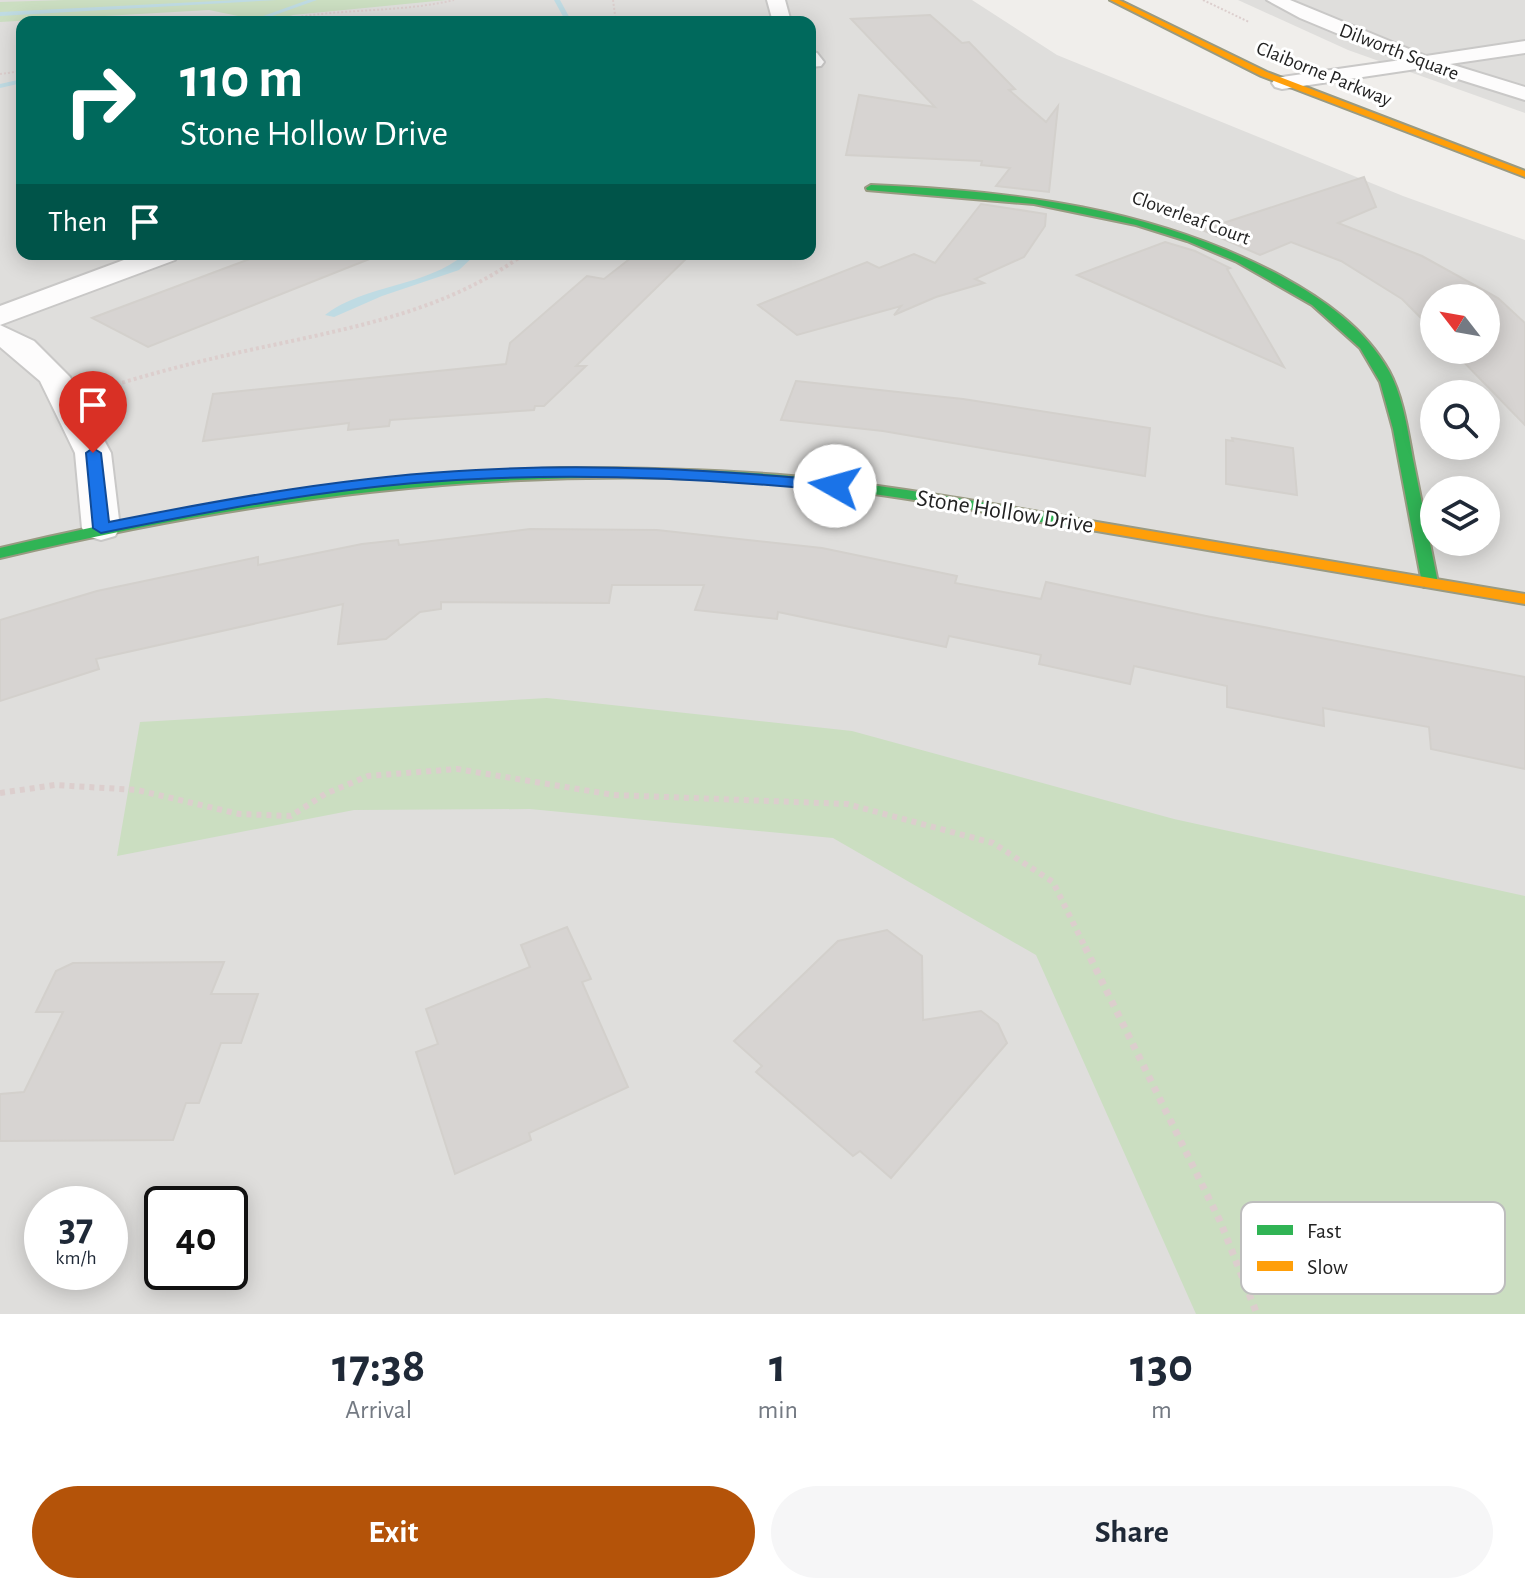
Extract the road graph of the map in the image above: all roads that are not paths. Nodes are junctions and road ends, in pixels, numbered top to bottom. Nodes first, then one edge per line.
1 (1113, 0) edge
2 (1276, 0) edge
3 (1525, 47) edge
4 (1297, 61) dead end
5 (1425, 63) junction
6 (1336, 75) junction
7 (1282, 83) junction
8 (1366, 86) dead end
9 (1525, 94) edge
10 (1525, 174) edge
11 (871, 188) dead end
12 (149, 260) edge
13 (0, 316) edge
14 (0, 334) edge
15 (101, 528) junction
16 (0, 553) edge
17 (1430, 583) junction
18 (1525, 599) edge

1 - 7 street, Claiborne Parkway
2 - 5 street, Dilworth Square
3 - 5 street
4 - 6 street, Claiborne Parkway
5 - 6 street
5 - 9 street, Dilworth Square
6 - 7 street
6 - 8 street, Claiborne Parkway
7 - 10 street, Claiborne Parkway
11 - 17 street, Cloverleaf Court
12 - 13 street
14 - 15 street
15 - 16 street, Stone Hollow Drive
15 - 17 street, Stone Hollow Drive
17 - 18 street, Stone Hollow Drive

